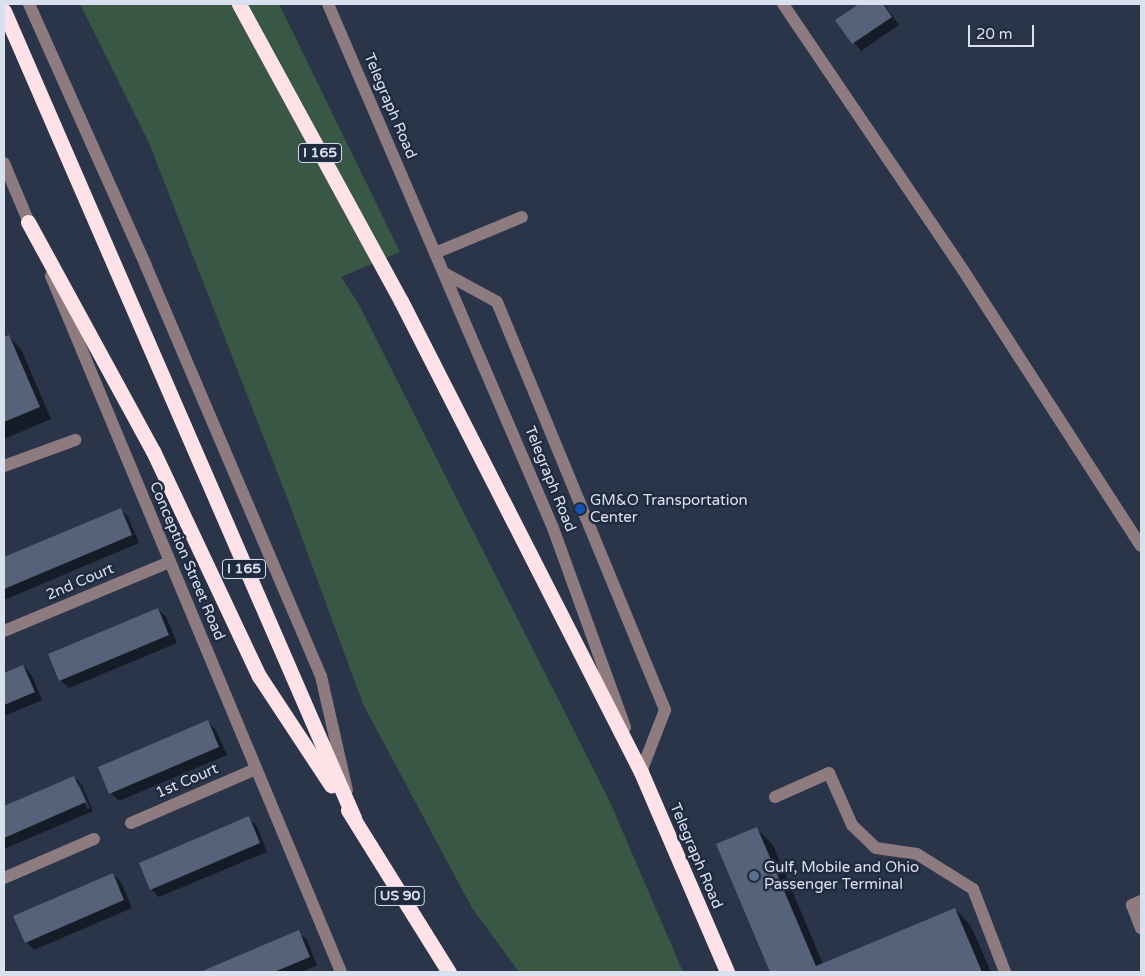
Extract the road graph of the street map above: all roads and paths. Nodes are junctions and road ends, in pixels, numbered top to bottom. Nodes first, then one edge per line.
1 (29, 4) edge
2 (239, 4) edge
3 (328, 4) edge
4 (783, 4) edge
5 (4, 11) edge
6 (4, 163) edge
7 (522, 218) dead end
8 (28, 222) junction
9 (436, 253) junction
10 (444, 273) junction
11 (75, 440) dead end
12 (4, 466) edge
13 (1141, 546) edge
14 (170, 562) junction
15 (4, 631) edge
16 (256, 769) junction
17 (641, 772) junction
18 (775, 797) dead end
19 (354, 818) junction
20 (131, 823) dead end
21 (94, 839) dead end
22 (4, 878) edge
23 (1141, 901) edge
24 (1141, 928) edge
25 (341, 972) edge
26 (449, 972) edge
27 (727, 972) edge
28 (1005, 972) edge

1 - 19 street
2 - 17 highway, I 165
3 - 9 street, Telegraph Road
4 - 13 street
5 - 19 highway, I 165
6 - 8 street, Conception Street Road
7 - 9 street
8 - 14 street, Conception Street Road
8 - 19 highway
9 - 10 street, Telegraph Road
10 - 17 street, Telegraph Road
10 - 17 street
11 - 12 street
14 - 15 street, 2nd Court
14 - 16 street, Conception Street Road
16 - 20 street, 1st Court
16 - 25 street, Conception Street Road
17 - 27 highway, Telegraph Road
18 - 28 street
19 - 26 highway, US 90
21 - 22 street
23 - 24 street

